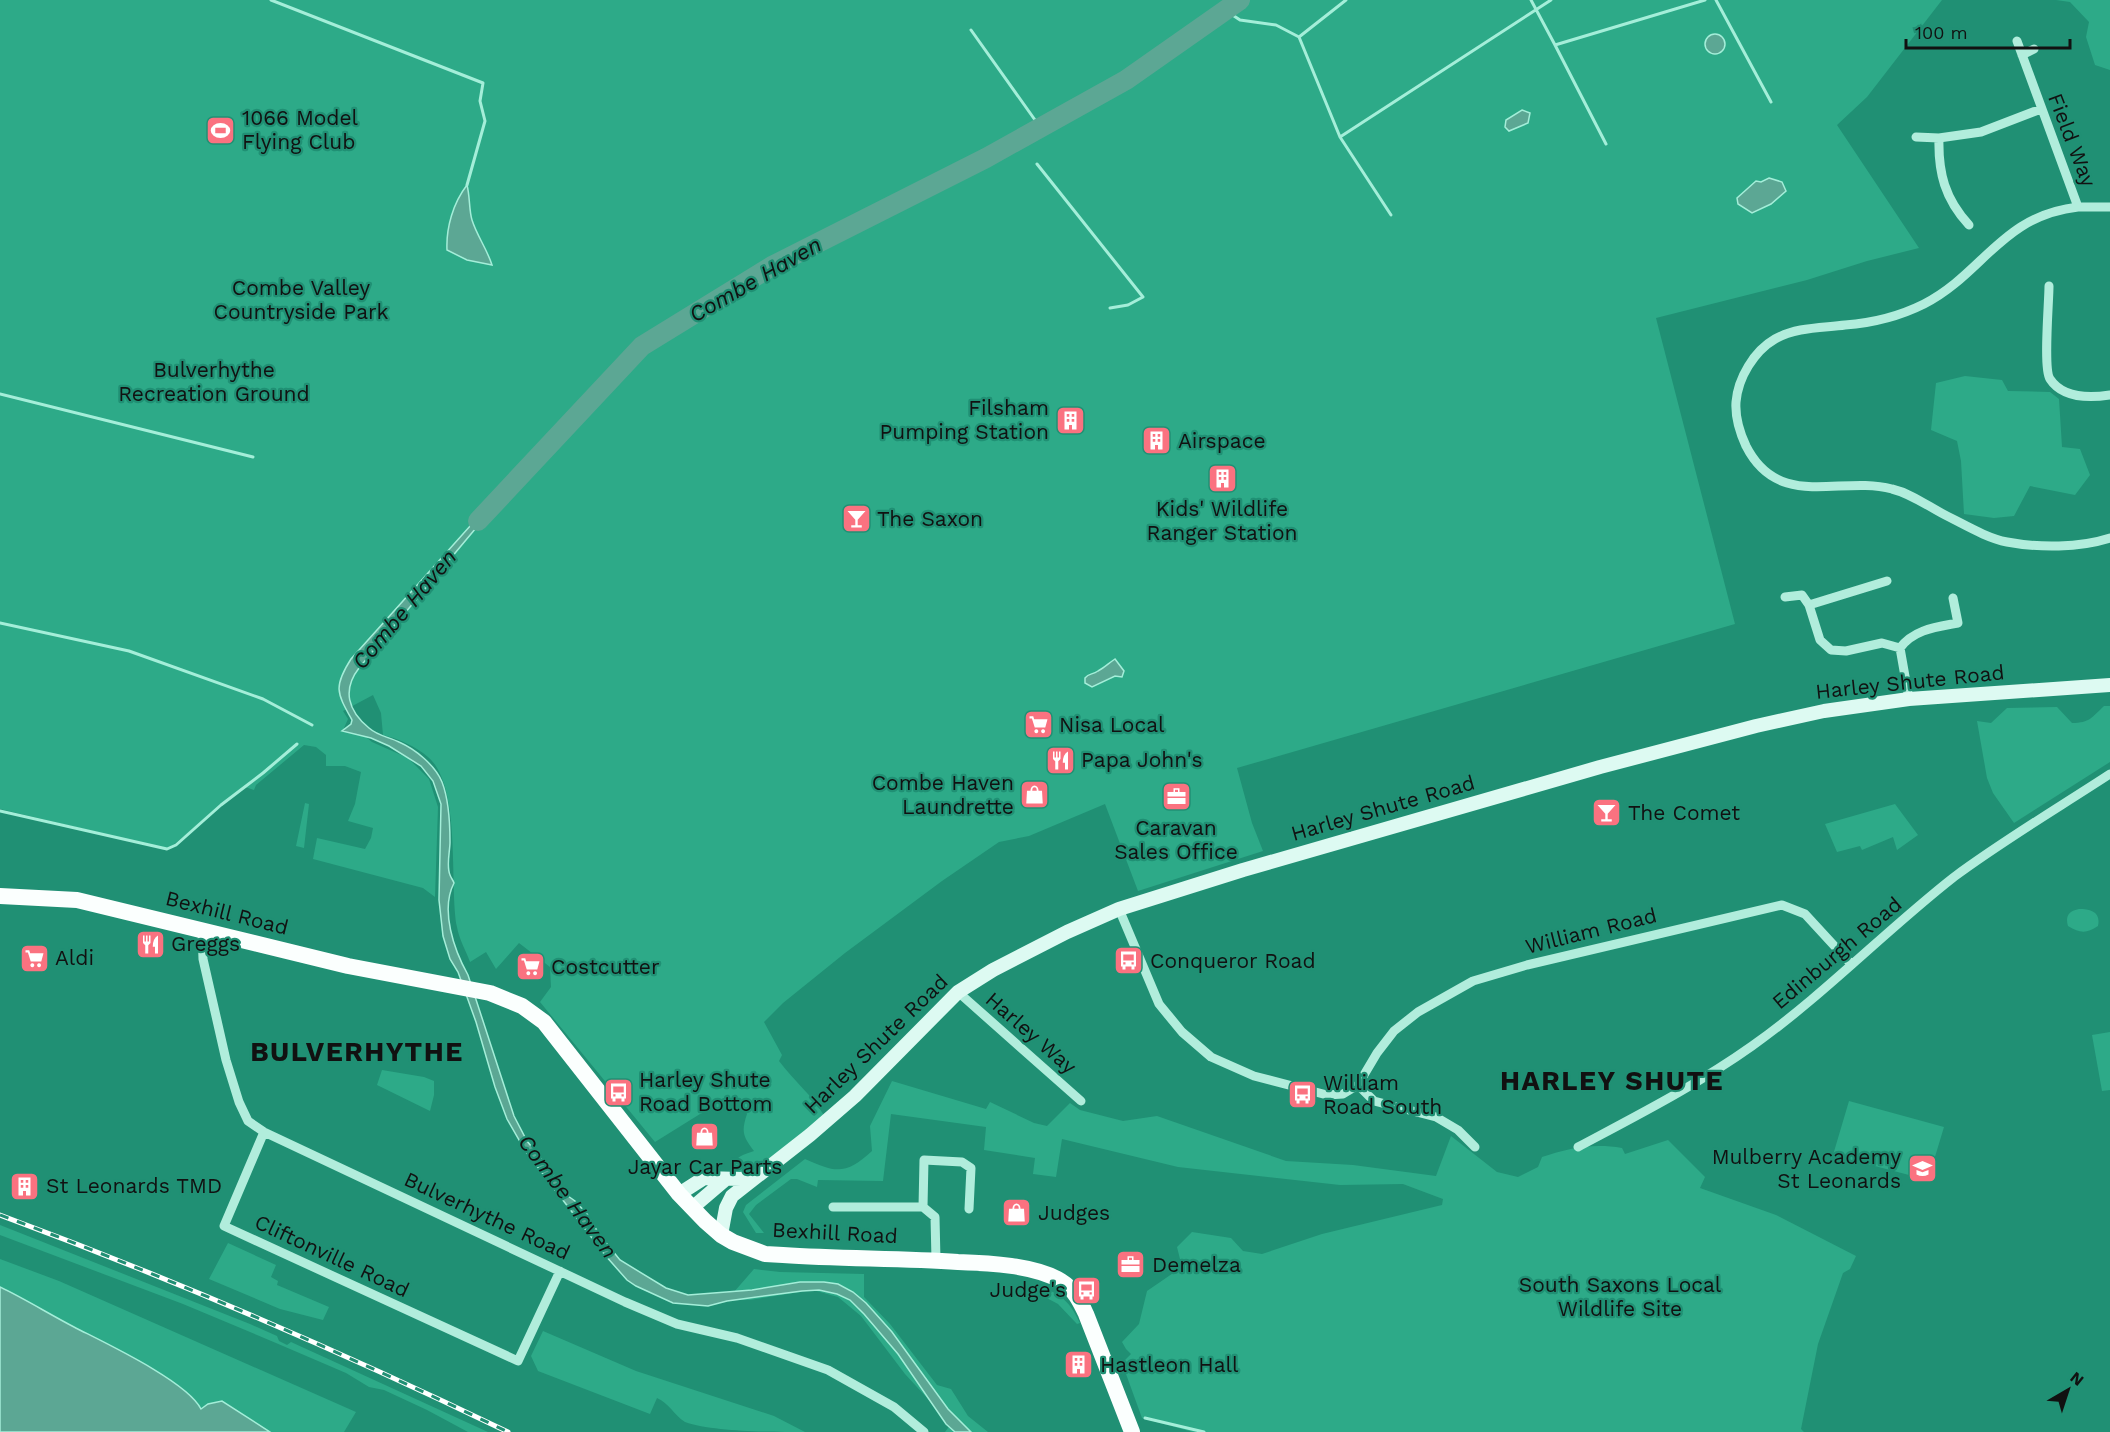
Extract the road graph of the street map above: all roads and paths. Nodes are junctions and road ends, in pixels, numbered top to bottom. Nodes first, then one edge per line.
1 (2017, 42) dead end
2 (2034, 49) dead end
3 (2022, 55) junction
4 (2041, 109) junction
5 (1916, 137) dead end
6 (1939, 138) junction
7 (2078, 207) junction
8 (2110, 207) edge
9 (1969, 225) dead end
10 (2049, 286) dead end
11 (2110, 395) edge
12 (2110, 538) edge
13 (1887, 581) dead end
14 (1785, 597) dead end
15 (1953, 598) dead end
16 (1809, 605) junction
17 (1900, 648) junction
18 (2110, 685) edge
19 (1909, 699) junction
20 (2110, 774) edge
21 (0, 896) edge
22 (1119, 909) junction
23 (202, 929) junction
24 (1851, 964) junction
25 (958, 992) junction
26 (1358, 1085) junction
27 (1081, 1101) dead end
28 (264, 1132) junction
29 (1475, 1147) dead end
30 (1578, 1147) dead end
31 (755, 1177) junction
32 (726, 1179) junction
33 (680, 1194) junction
34 (833, 1207) dead end
35 (922, 1207) junction
36 (692, 1208) junction
37 (969, 1209) dead end
38 (722, 1235) junction
39 (936, 1260) junction
40 (560, 1270) junction
41 (924, 1432) edge
42 (1132, 1432) edge

1 - 3 street, Field Way
2 - 3 street
3 - 4 street, Field Way
4 - 6 street
4 - 7 street, Field Way
5 - 6 street
6 - 9 street
7 - 8 street, Field Way
7 - 12 street
10 - 11 street
13 - 16 street
14 - 16 street
15 - 17 street
16 - 17 street
17 - 19 street
18 - 19 main road, Harley Shute Road
19 - 22 main road, Harley Shute Road
20 - 24 street, Edinburgh Road
21 - 23 highway, Bexhill Road
22 - 25 main road, Harley Shute Road
22 - 26 street
23 - 28 street, Bulverhythe Road
23 - 33 highway, Bexhill Road
24 - 26 street, William Road
24 - 30 street, Edinburgh Road
25 - 27 street, Harley Way
25 - 31 main road, Harley Shute Road
26 - 29 street
28 - 40 street, Bulverhythe Road
28 - 40 street, Cliftonville Road
31 - 32 main road
31 - 38 main road, Harley Shute Road
32 - 33 main road
32 - 36 main road
33 - 36 highway, Bexhill Road
34 - 35 street
35 - 37 street
35 - 39 street
36 - 38 highway, Bexhill Road
38 - 39 highway, Bexhill Road
39 - 42 highway, Bexhill Road
40 - 41 street, Bulverhythe Road

